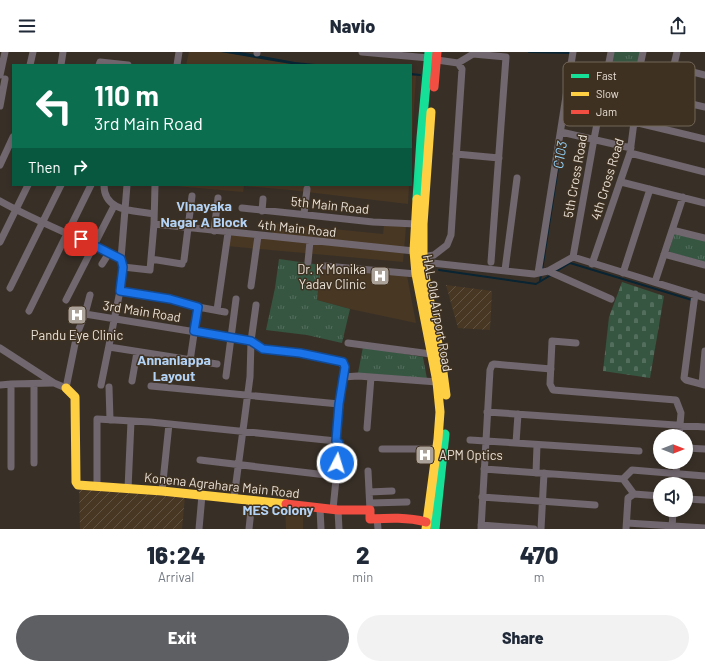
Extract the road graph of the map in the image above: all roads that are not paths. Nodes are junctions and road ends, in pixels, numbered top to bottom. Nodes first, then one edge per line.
1 (5, 52) edge
2 (33, 52) edge
3 (63, 52) edge
4 (179, 52) edge
5 (362, 52) edge
6 (611, 52) edge
7 (643, 52) edge
8 (677, 52) edge
9 (433, 55) edge
10 (609, 62) edge
11 (641, 62) edge
12 (674, 62) edge
13 (458, 63) junction
14 (30, 64) edge
15 (61, 64) edge
16 (99, 64) edge
17 (115, 64) edge
18 (177, 64) edge
19 (695, 72) edge
20 (705, 75) edge
21 (5, 78) edge
22 (695, 105) edge
23 (0, 106) edge
24 (705, 107) edge
25 (565, 126) edge
26 (597, 126) edge
27 (634, 126) edge
28 (651, 126) edge
29 (659, 128) joint
30 (564, 132) junction
31 (705, 138) edge
32 (12, 139) edge
33 (594, 139) junction
34 (631, 150) junction
35 (456, 154) junction
36 (499, 158) junction
37 (0, 163) edge
38 (705, 172) edge
39 (517, 178) dead end
40 (621, 182) junction
41 (28, 186) edge
42 (60, 186) edge
43 (91, 186) edge
44 (104, 186) edge
45 (127, 186) edge
46 (155, 186) edge
47 (307, 188) dead end
48 (650, 189) junction
49 (192, 196) dead end
50 (683, 197) junction
51 (218, 198) dead end
52 (263, 199) dead end
53 (0, 201) edge
54 (705, 203) edge
55 (114, 206) junction
56 (242, 208) dead end
57 (126, 209) junction
58 (16, 210) junction
59 (262, 211) junction
60 (154, 214) junction
61 (304, 214) junction
62 (41, 222) junction
63 (154, 224) junction
64 (416, 224) junction
65 (188, 228) junction
66 (672, 230) junction
67 (214, 231) junction
68 (228, 233) junction
69 (68, 234) junction
70 (258, 236) junction
71 (705, 238) edge
72 (310, 241) junction
73 (0, 242) edge
74 (94, 245) junction
75 (414, 251) junction
76 (109, 253) junction
77 (664, 254) junction
78 (573, 257) junction
79 (151, 259) junction
80 (423, 261) junction
81 (308, 262) dead end
82 (491, 262) dead end
83 (122, 263) junction
84 (102, 264) dead end
85 (592, 264) junction
86 (705, 265) edge
87 (325, 266) dead end
88 (505, 270) junction
89 (548, 271) junction
90 (538, 273) junction
91 (623, 273) junction
92 (416, 274) junction
93 (655, 282) junction
94 (251, 286) dead end
95 (10, 288) dead end
96 (120, 291) junction
97 (695, 294) junction
98 (90, 295) dead end
99 (705, 298) edge
100 (236, 299) dead end
101 (611, 299) dead end
102 (66, 300) dead end
103 (256, 305) dead end
104 (198, 307) junction
105 (216, 310) junction
106 (29, 311) dead end
107 (225, 312) dead end
108 (85, 314) junction
109 (114, 319) junction
110 (194, 331) junction
111 (231, 338) junction
112 (251, 341) junction
113 (348, 343) dead end
114 (576, 343) dead end
115 (109, 347) junction
116 (0, 348) edge
117 (705, 351) edge
118 (137, 352) junction
119 (431, 354) junction
120 (190, 361) junction
121 (217, 364) dead end
122 (345, 367) junction
123 (551, 369) junction
124 (226, 376) dead end
125 (358, 376) junction
126 (344, 377) junction
127 (371, 377) junction
128 (132, 381) dead end
129 (437, 382) junction
130 (54, 383) junction
131 (11, 384) junction
132 (34, 384) junction
133 (703, 384) edge
134 (101, 385) dead end
135 (0, 386) edge
136 (151, 386) dead end
137 (109, 387) dead end
138 (66, 388) junction
139 (248, 395) junction
140 (339, 404) junction
141 (443, 412) junction
142 (487, 412) junction
143 (518, 414) junction
144 (110, 420) junction
145 (131, 421) junction
146 (169, 424) junction
147 (679, 427) junction
148 (367, 428) dead end
149 (705, 428) edge
150 (243, 432) junction
151 (470, 440) dead end
152 (336, 441) junction
153 (486, 441) junction
154 (516, 443) junction
155 (537, 445) junction
156 (693, 448) edge
157 (382, 449) dead end
158 (436, 449) junction
159 (705, 449) edge
160 (639, 450) dead end
161 (200, 460) dead end
162 (34, 463) dead end
163 (238, 464) junction
164 (11, 467) dead end
165 (484, 469) junction
166 (676, 469) edge
167 (368, 471) dead end
168 (536, 473) junction
169 (544, 474) junction
170 (676, 474) junction
171 (335, 476) junction
172 (705, 476) edge
173 (676, 477) edge
174 (623, 479) junction
175 (97, 487) junction
176 (128, 489) junction
177 (162, 490) junction
178 (392, 491) dead end
179 (369, 492) junction
180 (634, 494) junction
181 (202, 495) junction
182 (653, 495) edge
183 (482, 497) junction
184 (234, 498) junction
185 (693, 499) edge
186 (252, 500) junction
187 (705, 500) edge
188 (542, 501) junction
189 (408, 502) dead end
190 (595, 505) dead end
191 (370, 507) junction
192 (320, 508) junction
193 (335, 510) junction
194 (673, 517) edge
195 (377, 518) junction
196 (426, 526) edge
197 (626, 526) edge
198 (481, 527) edge
199 (672, 527) edge
200 (705, 528) edge
201 (199, 529) edge
202 (249, 529) edge
203 (321, 529) edge
204 (339, 529) edge
205 (378, 529) edge
206 (435, 529) edge
207 (534, 529) edge
208 (541, 529) edge

1 - 21 street
2 - 14 street
3 - 15 street
4 - 18 street
5 - 9 street
6 - 10 street, 5th Cross Road
7 - 11 street, 4th Cross Road
8 - 12 street
9 - 13 street
9 - 64 main road, HAL Old Airport Road
9 - 80 main road, HAL Old Airport Road
13 - 35 street
13 - 36 street
16 - 17 street
19 - 20 street
21 - 23 street
22 - 24 street
25 - 30 street
26 - 33 street, 5th Cross Road
27 - 34 street, 4th Cross Road
28 - 29 street
29 - 31 street
30 - 33 street
30 - 90 street
32 - 37 street
33 - 34 street
33 - 78 street, 5th Cross Road
34 - 38 street
34 - 40 street, 4th Cross Road
35 - 36 street
35 - 80 street
36 - 82 street
39 - 88 street
40 - 48 street
40 - 85 street, 4th Cross Road
41 - 58 street
42 - 62 street
43 - 69 street
44 - 55 street
45 - 57 street
46 - 60 street
47 - 61 street
48 - 50 street
48 - 91 street
49 - 65 street
50 - 54 street
50 - 66 street
51 - 67 street
52 - 59 street
53 - 58 street
55 - 57 street
55 - 74 street
56 - 59 street, 5th Main Road
57 - 60 street
57 - 83 street
58 - 62 street
58 - 73 street
59 - 61 street, 5th Main Road
60 - 63 street
61 - 64 street, 5th Main Road
62 - 69 street
62 - 95 street
63 - 65 street, 4th Main Road
63 - 79 street
64 - 75 main road, HAL Old Airport Road
65 - 67 street, 4th Main Road
65 - 79 street
66 - 71 street
66 - 77 street
67 - 68 street, 4th Main Road
68 - 70 street, 4th Main Road
68 - 105 street
69 - 74 street
69 - 106 street
70 - 72 street, 4th Main Road
70 - 94 street
72 - 75 street, 4th Main Road
72 - 81 street
74 - 76 street
74 - 102 street
75 - 92 main road, HAL Old Airport Road
76 - 83 street
76 - 84 street
77 - 86 street
77 - 93 street
78 - 85 street
78 - 89 street
79 - 83 street
80 - 88 street
80 - 141 main road, HAL Old Airport Road
83 - 96 street
85 - 91 street
87 - 92 street
88 - 90 street
89 - 90 street
89 - 101 street
91 - 93 street
92 - 119 main road, HAL Old Airport Road
93 - 97 street
96 - 104 street
96 - 109 street
97 - 99 street
97 - 133 street
98 - 108 street
100 - 111 street
103 - 112 street
104 - 105 street
104 - 110 street
105 - 107 street
108 - 109 street, 3rd Main Road
108 - 138 street
109 - 110 street, 3rd Main Road
109 - 115 street
110 - 111 street, 3rd Main Road
110 - 120 street
111 - 112 street, 3rd Main Road
111 - 124 street
112 - 122 street, 3rd Main Road
112 - 139 street
113 - 119 street
114 - 123 street
115 - 118 street
115 - 134 street
116 - 130 street
117 - 133 street
118 - 120 street
118 - 128 street
119 - 129 main road, HAL Old Airport Road
120 - 121 street
122 - 125 street
122 - 126 street
123 - 142 street
123 - 147 street
125 - 126 street
125 - 127 street
126 - 140 street
127 - 129 street
127 - 148 street
129 - 141 main road, HAL Old Airport Road
130 - 132 street
130 - 138 street
131 - 132 street
131 - 135 street
131 - 164 street
132 - 162 street
136 - 139 street
137 - 144 street
138 - 175 main road, Konena Agrahara Main Road
139 - 140 street
139 - 150 street
140 - 152 street
141 - 158 main road, HAL Old Airport Road
141 - 206 main road, HAL Old Airport Road
142 - 143 street
142 - 153 street
143 - 147 street
143 - 154 street
144 - 145 street
144 - 175 street
145 - 146 street
145 - 176 street
146 - 150 street
146 - 177 street
147 - 149 street
150 - 152 street
150 - 163 street
151 - 153 street
152 - 171 street
153 - 154 street
153 - 165 street
154 - 155 street
155 - 160 street
155 - 168 street
156 - 159 street
157 - 158 street
158 - 196 main road, HAL Old Airport Road
161 - 163 street
163 - 171 street
163 - 184 street
165 - 168 street
165 - 183 street
166 - 170 street
167 - 179 street
168 - 169 street
169 - 174 street
169 - 188 street
170 - 172 street
170 - 173 street
170 - 174 street
171 - 193 street
174 - 180 street
175 - 176 main road, Konena Agrahara Main Road
176 - 177 main road, Konena Agrahara Main Road
177 - 181 main road, Konena Agrahara Main Road
178 - 179 street
179 - 191 street
180 - 182 street
180 - 197 street
181 - 184 main road, Konena Agrahara Main Road
181 - 201 street
183 - 188 street
183 - 198 street
184 - 186 main road, Konena Agrahara Main Road
185 - 187 street
186 - 192 main road, Konena Agrahara Main Road
186 - 202 street
188 - 190 street
188 - 208 street
189 - 191 street
191 - 193 main road, Konena Agrahara Main Road
191 - 195 main road
192 - 193 main road, Konena Agrahara Main Road
192 - 203 street
193 - 204 street
194 - 199 street
195 - 196 main road
195 - 205 street
197 - 199 street
198 - 207 street
199 - 200 street

